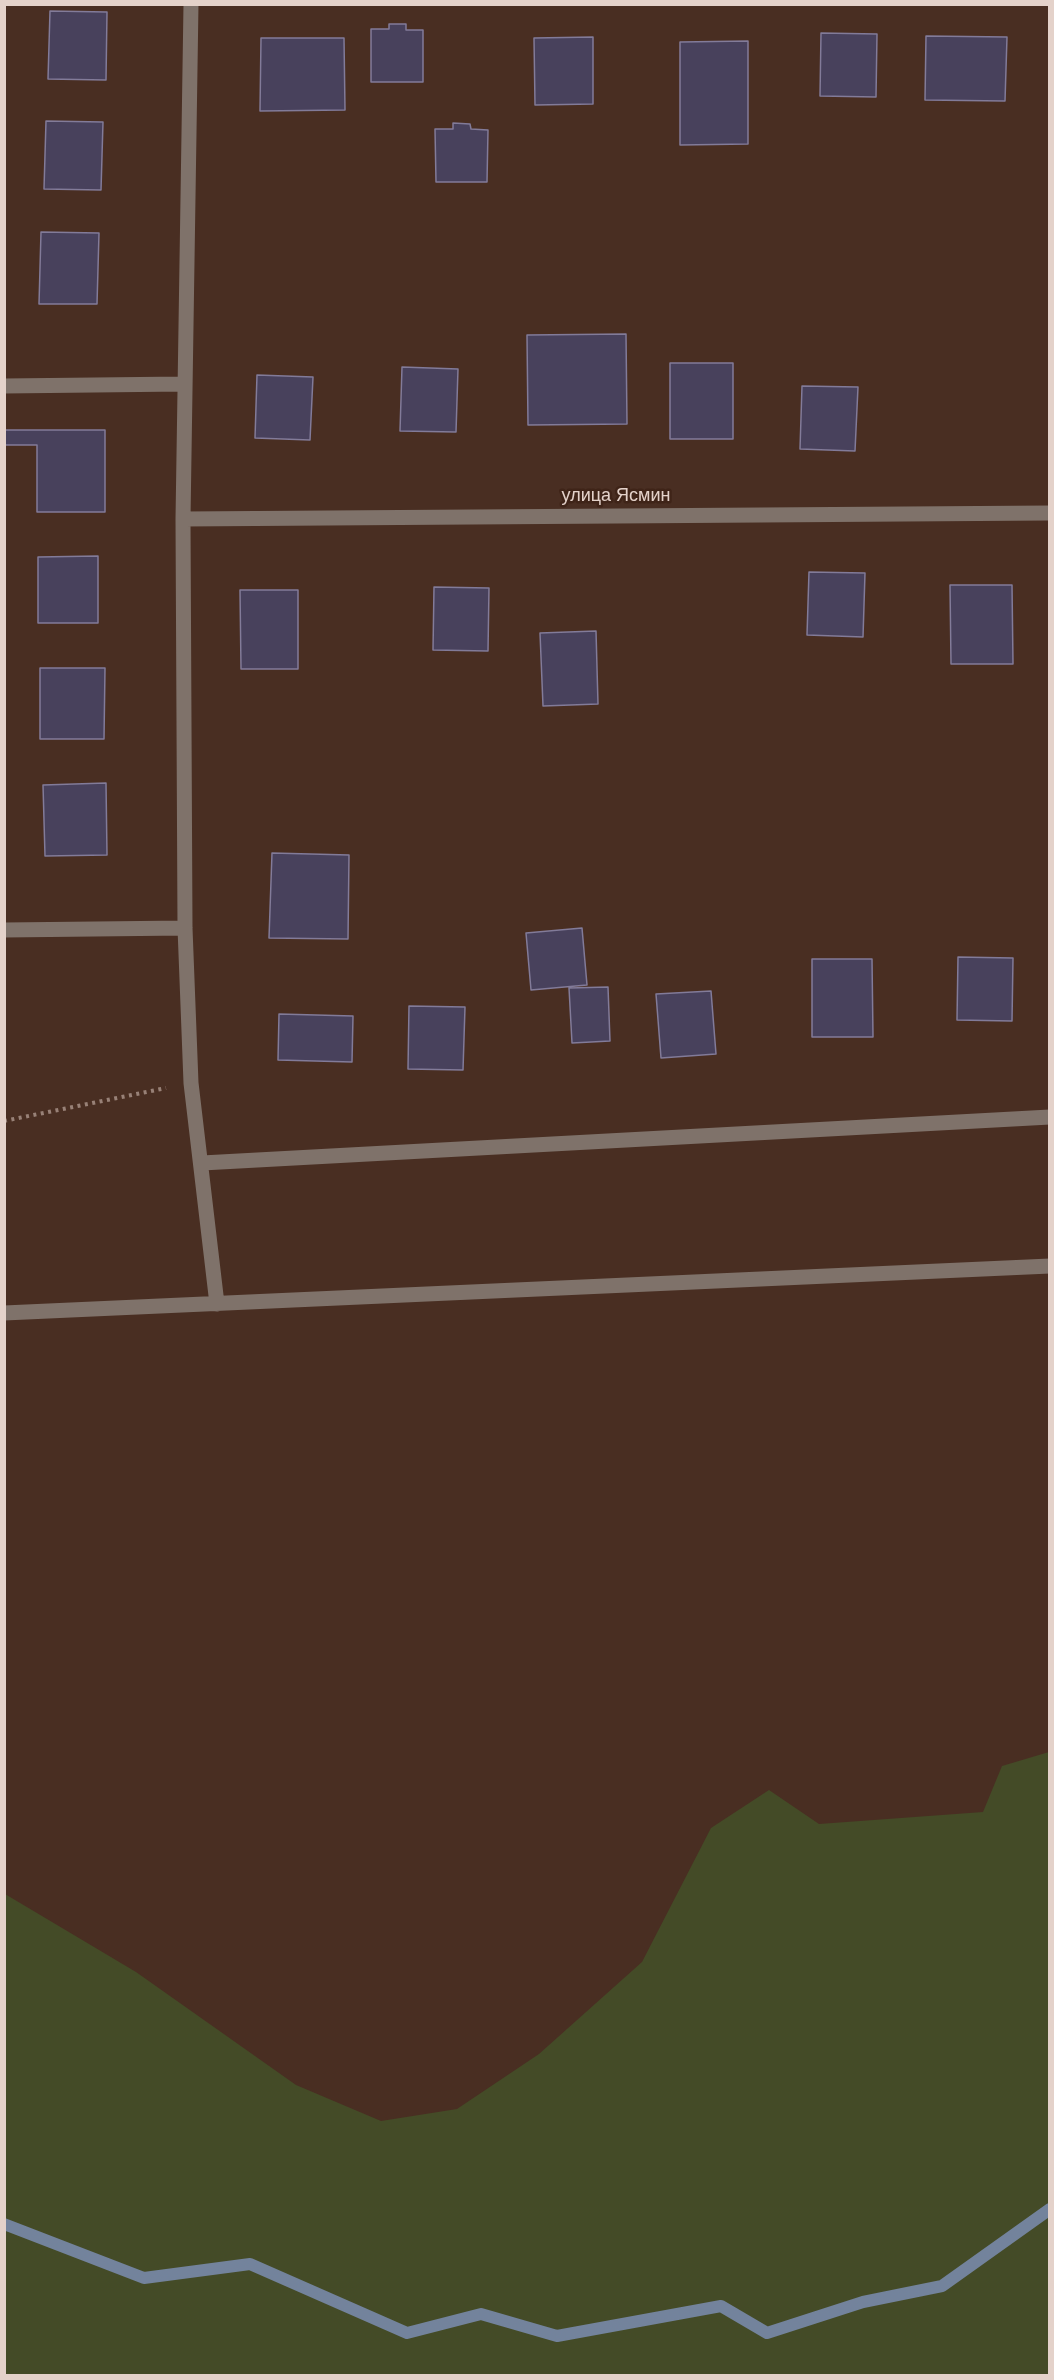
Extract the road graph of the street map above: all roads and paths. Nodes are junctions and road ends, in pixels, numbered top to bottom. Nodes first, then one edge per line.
1 (191, 4) edge
2 (184, 384) junction
3 (4, 387) edge
4 (1050, 513) edge
5 (183, 519) junction
6 (185, 928) junction
7 (4, 930) edge
8 (191, 1083) junction
9 (1050, 1117) edge
10 (4, 1121) edge
11 (202, 1163) junction
12 (1050, 1266) edge
13 (217, 1304) junction
14 (4, 1313) edge

1 - 2 street
2 - 3 street
2 - 5 street
4 - 5 street, улица Ясмин
5 - 6 street
6 - 7 street
6 - 8 street
8 - 10 path
8 - 11 street
9 - 11 street
11 - 13 street
12 - 13 street
13 - 14 street

